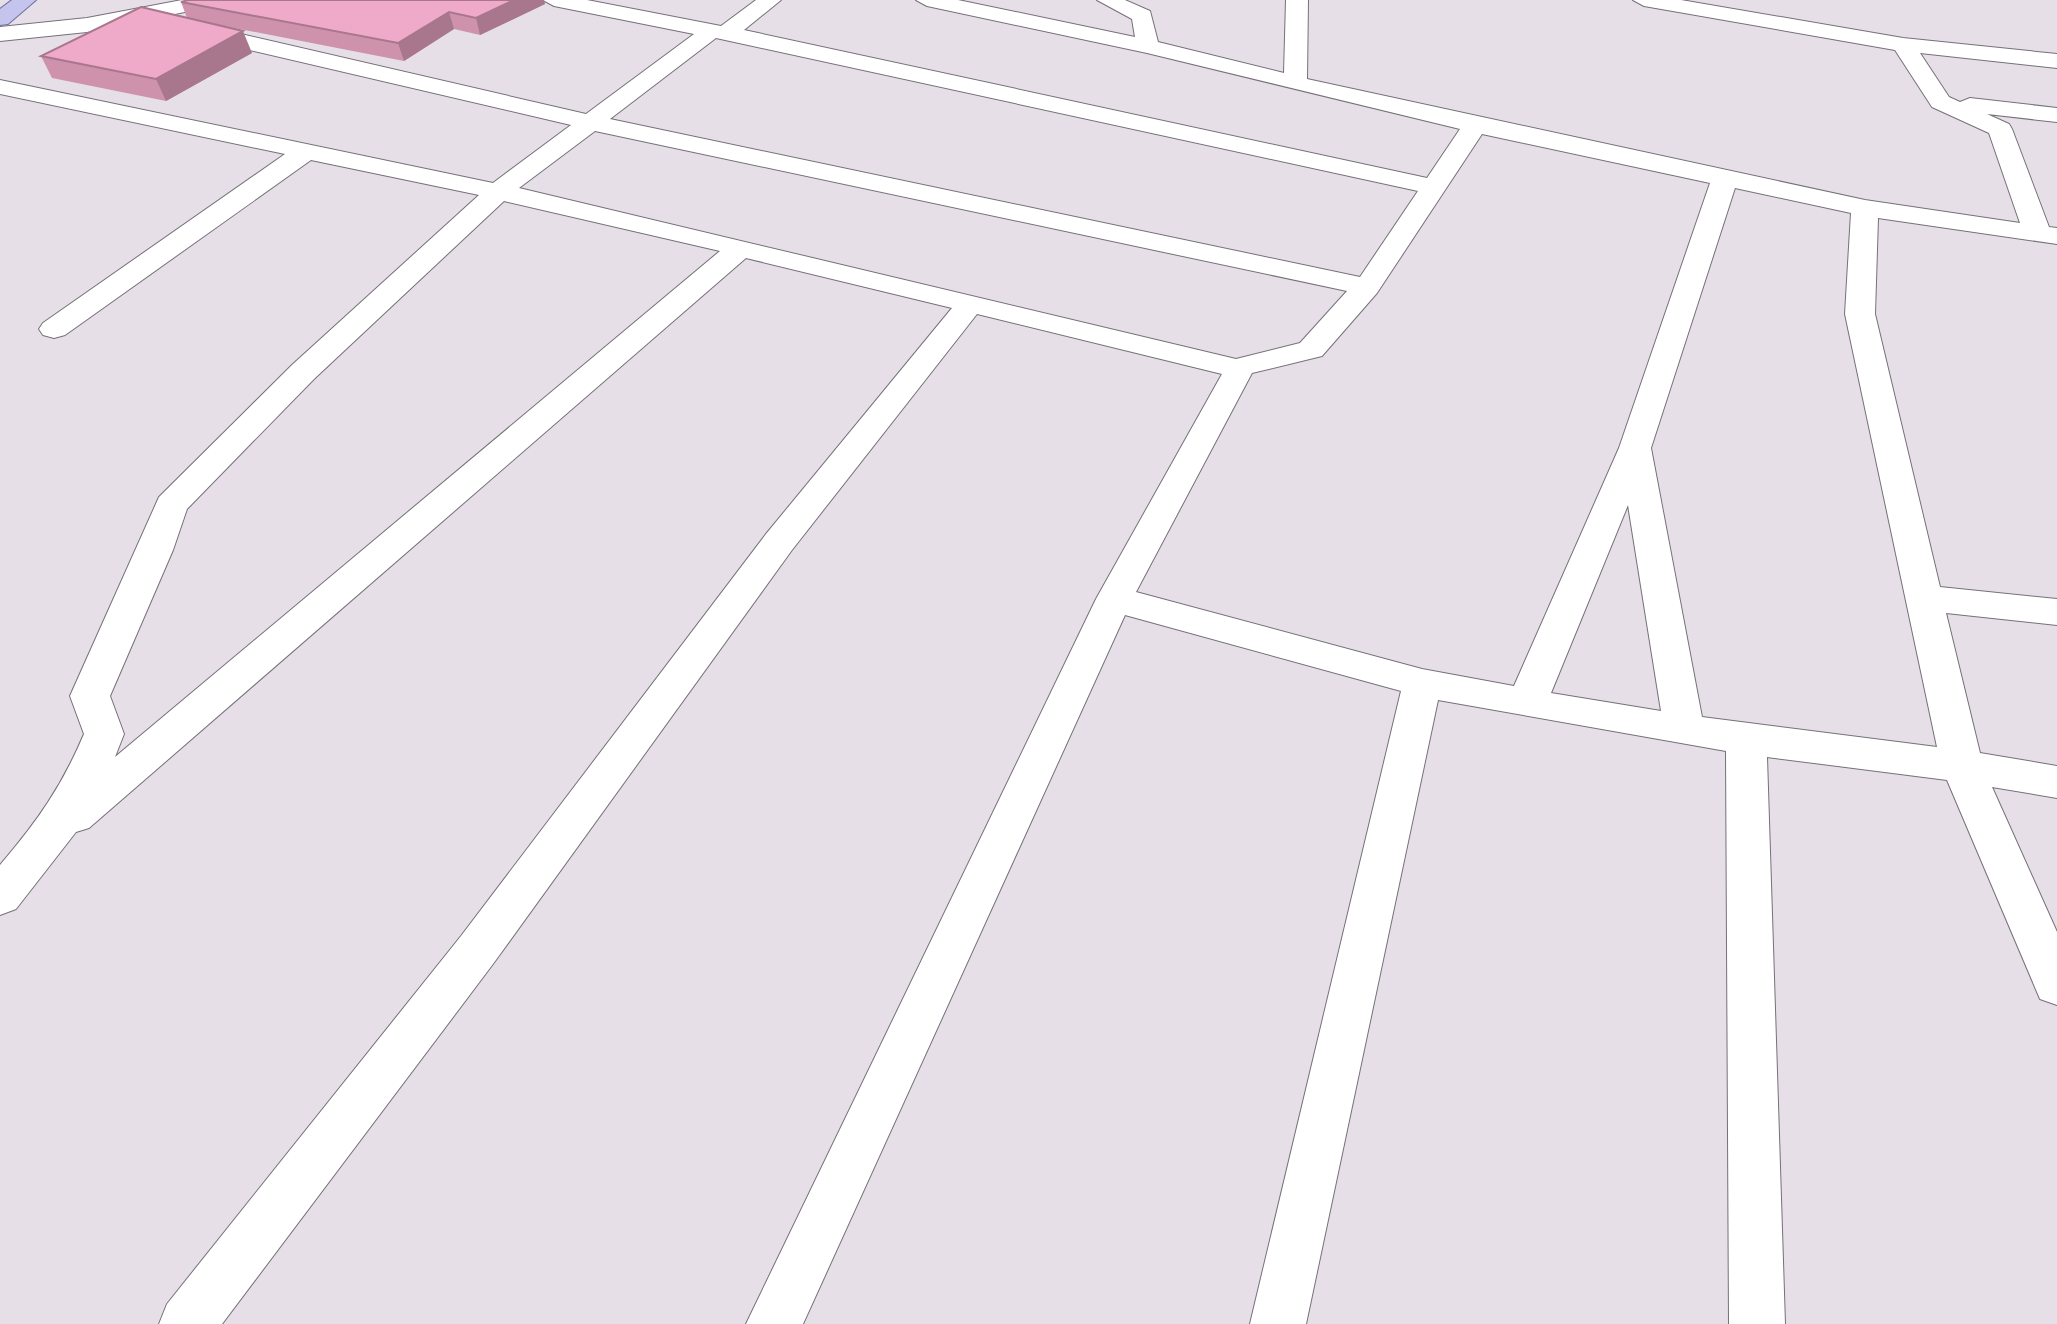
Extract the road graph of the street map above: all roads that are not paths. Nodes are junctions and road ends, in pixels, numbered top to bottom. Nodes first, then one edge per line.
1 (25, 0) edge
2 (214, 0) edge
3 (554, 0) edge
4 (770, 0) edge
5 (927, 0) edge
6 (1108, 0) edge
7 (1297, 0) edge
8 (1644, 0) edge
9 (134, 16) junction
10 (0, 19) edge
11 (720, 32) junction
12 (0, 34) edge
13 (1902, 45) junction
14 (1148, 46) junction
15 (2057, 61) edge
16 (1295, 83) junction
17 (0, 87) edge
18 (1940, 102) junction
19 (2057, 116) edge
20 (593, 123) junction
21 (1475, 125) junction
22 (307, 151) junction
23 (1725, 178) junction
24 (1434, 187) junction
25 (499, 191) junction
26 (1865, 208) junction
27 (2047, 233) edge
28 (741, 248) junction
29 (1367, 287) junction
30 (970, 304) junction
31 (54, 329) dead end
32 (1236, 369) junction
33 (1634, 448) junction
34 (1924, 598) junction
35 (1114, 599) junction
36 (2057, 612) edge
37 (1422, 683) junction
38 (1527, 702) junction
39 (1684, 729) junction
40 (1746, 739) junction
41 (1962, 766) junction
42 (2057, 782) edge
43 (54, 834) junction
44 (0, 896) edge
45 (2057, 984) edge
46 (187, 1324) edge
47 (775, 1324) edge
48 (1278, 1324) edge
49 (1757, 1324) edge

1 - 10 main road
2 - 9 street
3 - 11 street
4 - 11 street
5 - 14 street
6 - 14 street
7 - 16 street
8 - 13 street
9 - 12 street
9 - 20 street
11 - 20 street
11 - 24 street
13 - 15 street
13 - 18 street
14 - 16 street
16 - 21 street
17 - 22 street
18 - 19 street
18 - 27 street
20 - 25 street
20 - 29 street
21 - 23 street
21 - 24 street
22 - 25 street
22 - 31 street
23 - 26 street
23 - 33 street
24 - 29 street
25 - 28 street
25 - 43 street
26 - 27 street
26 - 34 street
28 - 30 street
28 - 43 street
29 - 32 street
30 - 32 street
30 - 46 street
32 - 35 street
33 - 38 street
33 - 39 street
34 - 36 street
34 - 41 street
35 - 37 street
35 - 47 street
37 - 38 street
37 - 48 street
38 - 39 street
39 - 40 street
40 - 41 street
40 - 49 street
41 - 42 street
41 - 45 street
43 - 44 street

